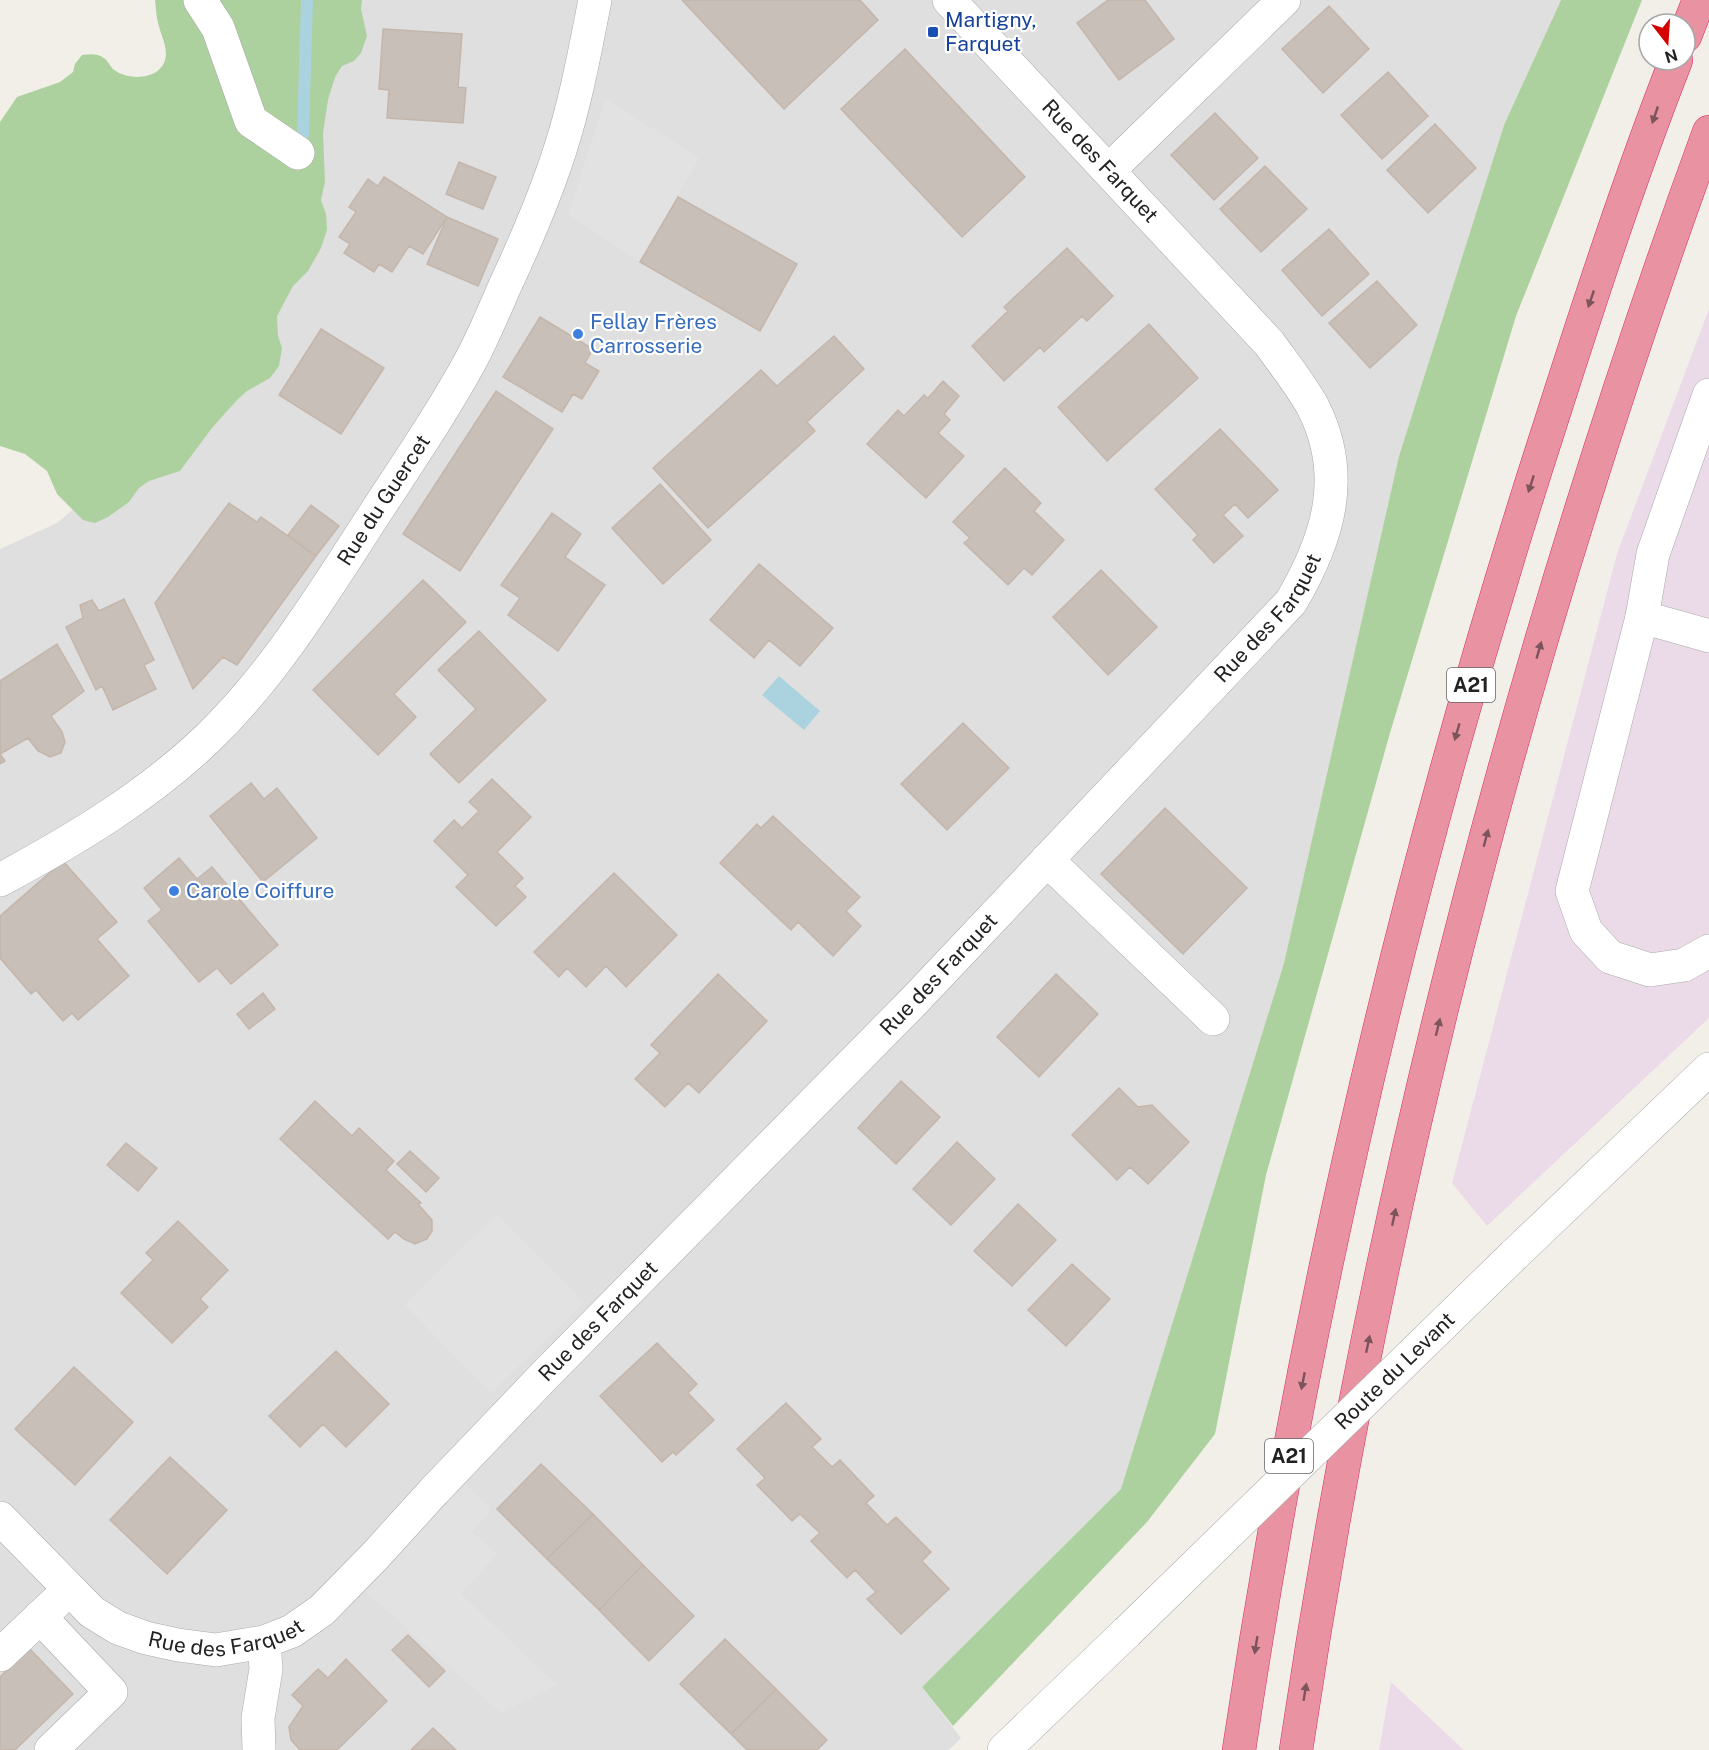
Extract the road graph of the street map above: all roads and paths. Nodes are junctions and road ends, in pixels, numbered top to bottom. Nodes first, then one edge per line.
1 (200, 0) edge
2 (596, 0) edge
3 (949, 0) edge
4 (1284, 0) edge
5 (1672, 72) edge
6 (1709, 132) edge
7 (298, 153) dead end
8 (1109, 171) junction
9 (1709, 395) edge
10 (1642, 617) junction
11 (1709, 636) edge
12 (1047, 860) junction
13 (0, 880) edge
14 (1709, 951) edge
15 (1213, 1019) dead end
16 (1709, 1069) edge
17 (0, 1518) edge
18 (69, 1589) junction
19 (40, 1617) junction
20 (264, 1642) junction
21 (0, 1655) edge
22 (51, 1750) edge
23 (259, 1750) edge
24 (1004, 1750) edge
25 (1239, 1750) edge
26 (1296, 1750) edge

1 - 7 street
2 - 13 street, Rue du Guercet
3 - 8 street, Rue des Farquet
4 - 8 street
5 -> 25 highway, A21
26 -> 6 highway, A21
8 - 12 street, Rue des Farquet
9 - 10 street
10 - 11 street
10 - 14 street
12 - 15 street
12 - 20 street, Rue des Farquet
16 - 24 street, Route du Levant, bridge
17 - 18 street, Rue des Farquet
18 - 19 street
18 - 20 street, Rue des Farquet
19 - 21 street
19 - 22 street
20 - 23 street

